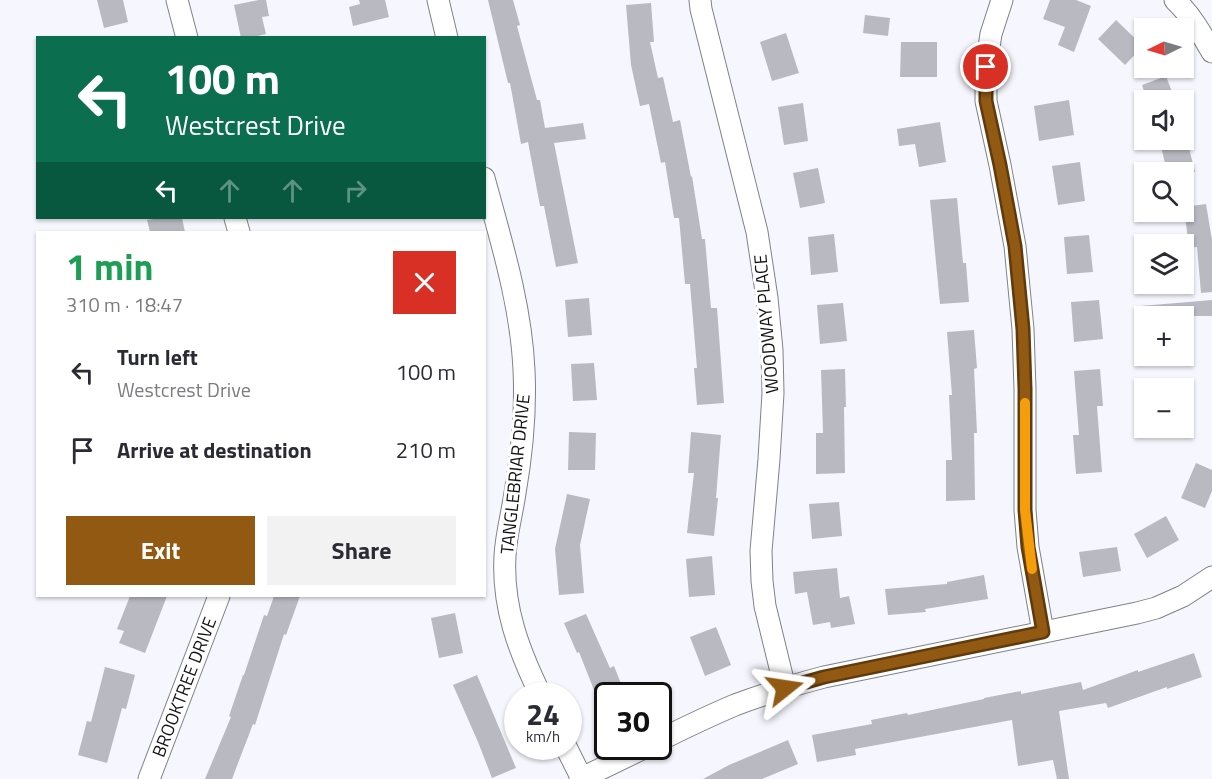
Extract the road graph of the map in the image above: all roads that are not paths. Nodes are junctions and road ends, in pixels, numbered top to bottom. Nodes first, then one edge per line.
1 (177, 0) edge
2 (438, 0) edge
3 (700, 0) edge
4 (1002, 0) edge
5 (1175, 0) edge
6 (186, 36) edge
7 (447, 36) edge
8 (1212, 52) edge
9 (486, 185) edge
10 (1212, 577) edge
11 (219, 597) edge
12 (1043, 632) junction
13 (534, 682) edge
14 (785, 688) junction
15 (672, 734) edge
16 (572, 760) edge
17 (620, 760) edge
18 (149, 779) edge
19 (582, 779) edge

1 - 6 street
2 - 7 street
3 - 14 street, WOODWAY PLACE
4 - 12 street
5 - 8 street
9 - 13 street, TANGLEBRIAR DRIVE
10 - 12 street
11 - 18 street, BROOKTREE DRIVE
12 - 14 street
14 - 15 street
16 - 19 street
17 - 19 street

